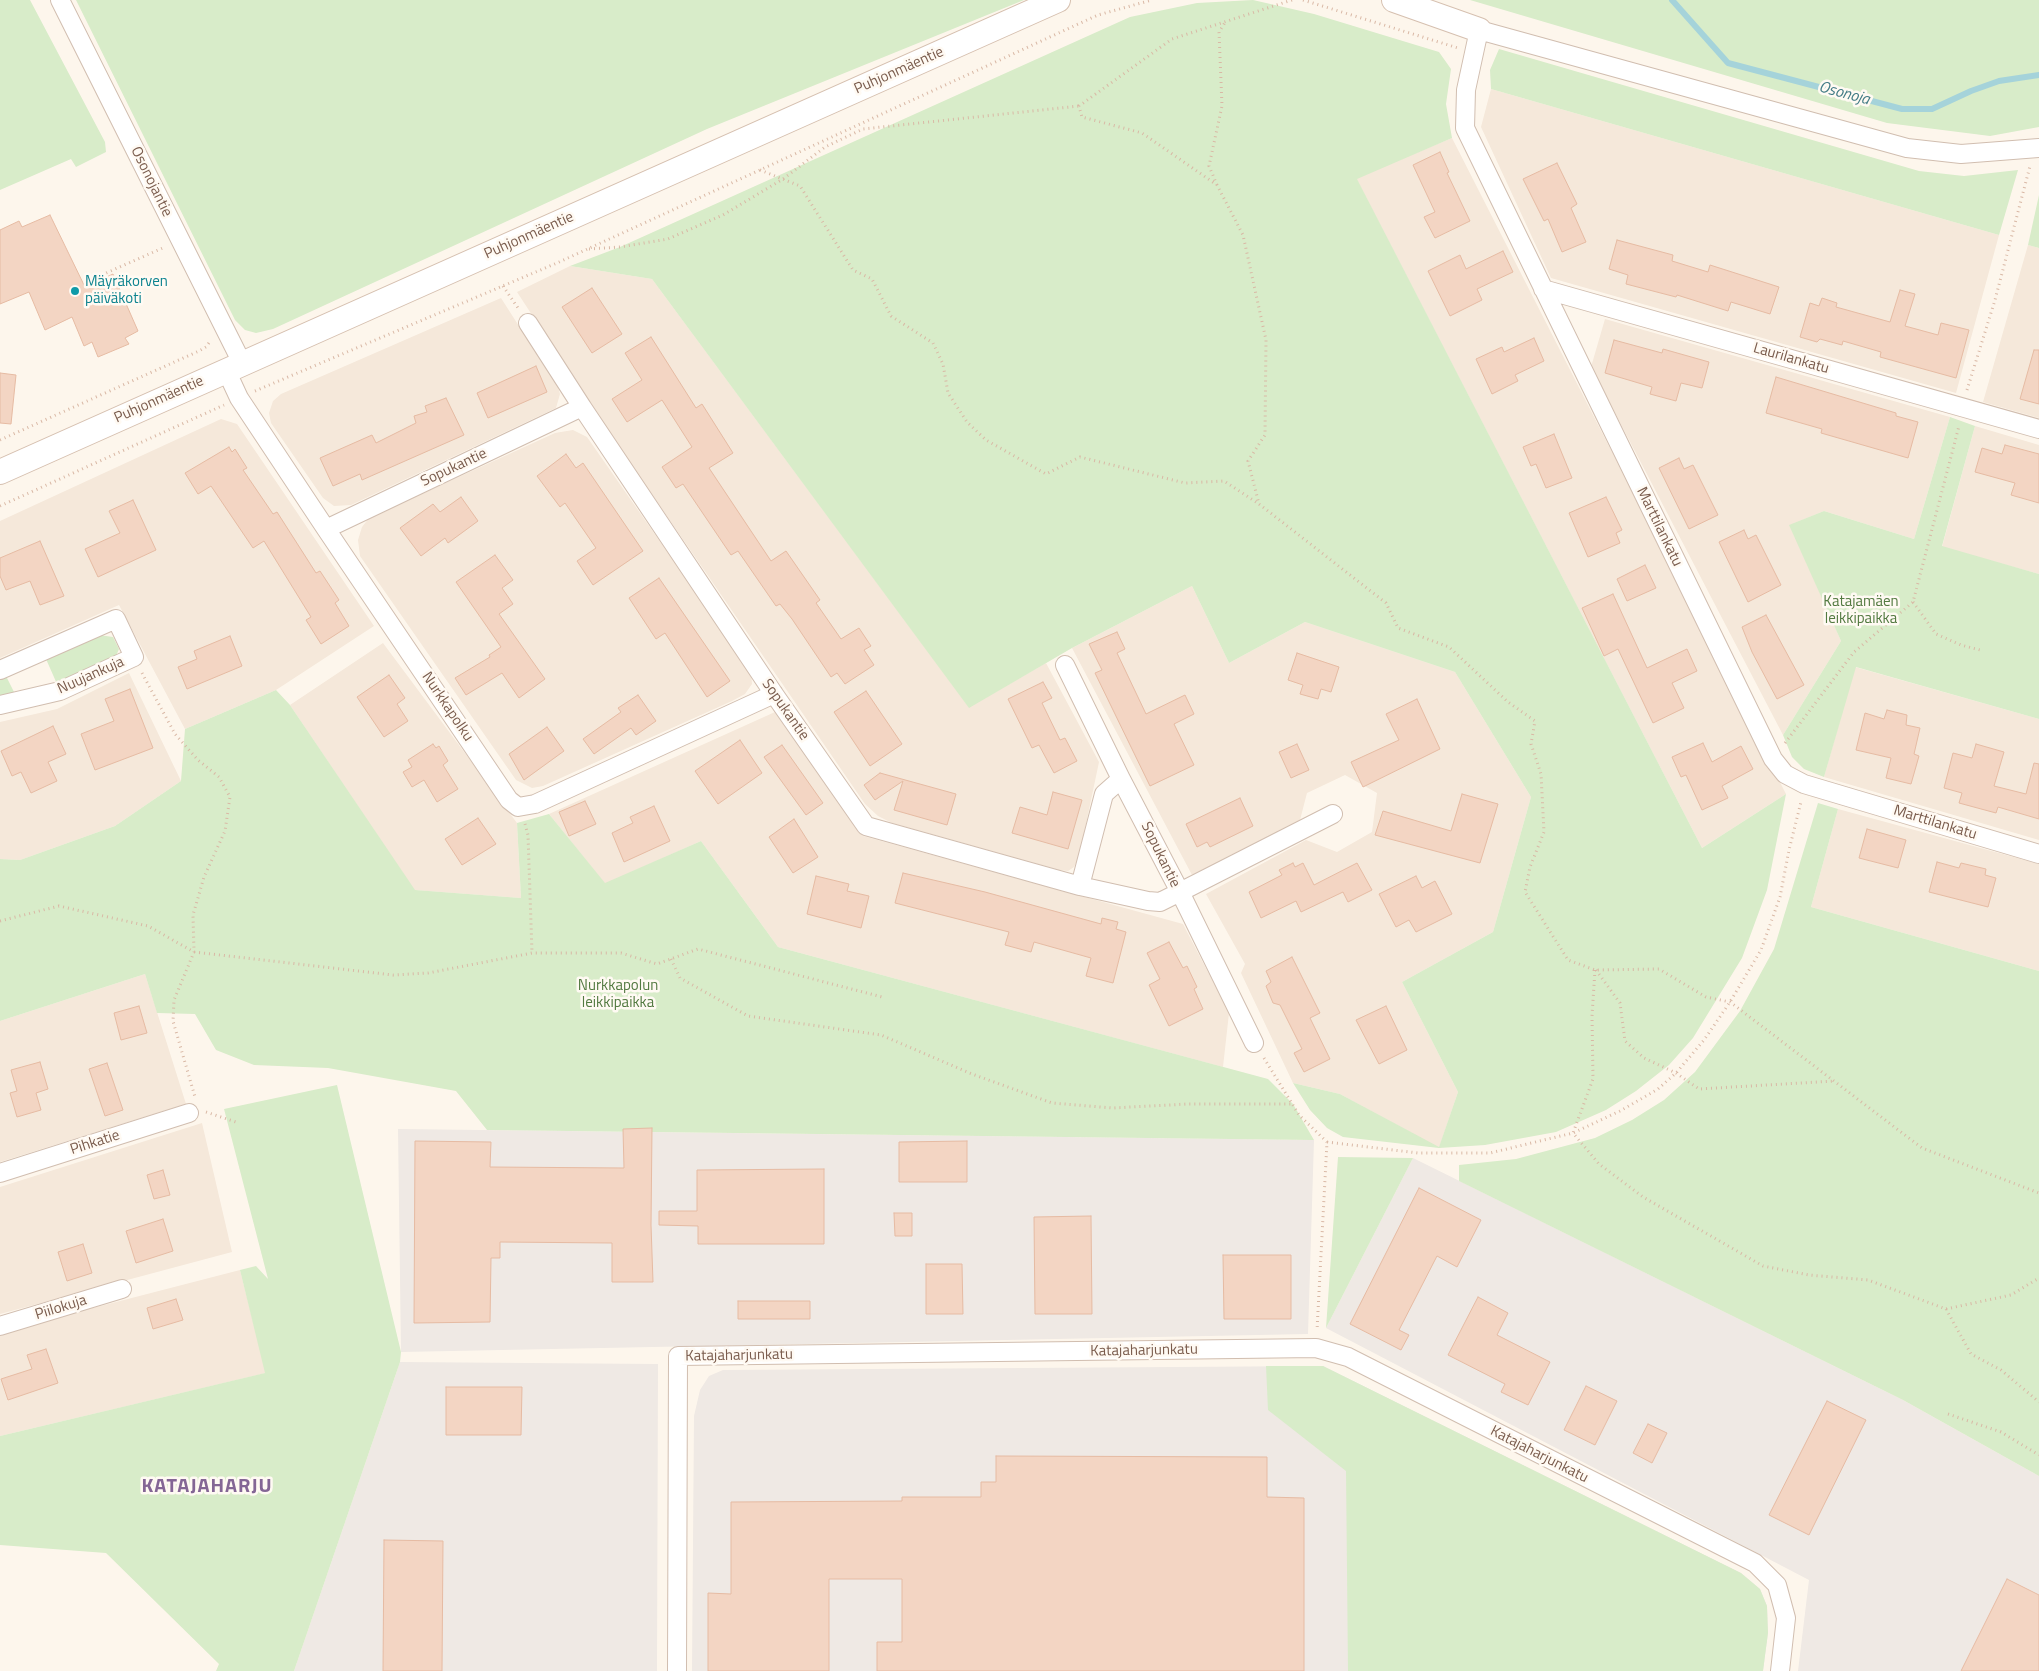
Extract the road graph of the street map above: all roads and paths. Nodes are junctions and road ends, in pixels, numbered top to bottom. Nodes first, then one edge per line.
1 (60, 0) edge
2 (1058, 0) edge
3 (1152, 0) edge
4 (1292, 0) edge
5 (1304, 0) edge
6 (1394, 0) edge
7 (1226, 21) junction
8 (1479, 30) junction
9 (1472, 53) junction
10 (1079, 106) junction
11 (2034, 149) edge
12 (760, 170) junction
13 (783, 179) junction
14 (1217, 186) junction
15 (169, 245) dead end
16 (586, 250) junction
17 (88, 280) dead end
18 (503, 286) junction
19 (1542, 289) junction
20 (528, 323) joint
21 (212, 332) dead end
22 (234, 367) junction
23 (252, 393) dead end
24 (226, 404) dead end
25 (582, 407) junction
26 (1962, 407) junction
27 (2039, 429) edge
28 (0, 440) edge
29 (0, 472) edge
30 (1260, 504) junction
31 (0, 506) edge
32 (326, 529) junction
33 (1913, 602) junction
34 (1980, 650) dead end
35 (134, 657) junction
36 (1065, 665) dead end
37 (0, 670) edge
38 (774, 694) junction
39 (0, 705) edge
40 (1773, 759) junction
41 (1121, 779) junction
42 (1804, 784) junction
43 (518, 807) junction
44 (1333, 814) dead end
45 (2039, 854) edge
46 (1080, 886) junction
47 (1180, 892) junction
48 (0, 921) edge
49 (194, 952) junction
50 (532, 953) junction
51 (670, 959) junction
52 (1595, 970) junction
53 (882, 997) dead end
54 (1730, 1002) junction
55 (1254, 1043) joint
56 (1676, 1073) junction
57 (1835, 1081) junction
58 (1293, 1104) junction
59 (194, 1112) junction
60 (236, 1122) dead end
61 (1573, 1133) junction
62 (1327, 1142) junction
63 (0, 1174) edge
64 (2039, 1194) edge
65 (2039, 1278) edge
66 (122, 1289) dead end
67 (1946, 1309) junction
68 (0, 1326) edge
69 (1316, 1348) junction
70 (2039, 1402) edge
71 (1948, 1414) dead end
72 (2039, 1455) edge
73 (677, 1671) edge
74 (1780, 1671) edge

1 - 22 street, Osonojantie
2 - 22 street, Puhjonmäentie
3 - 12 path
4 - 7 path
5 - 9 path
6 - 8 street
7 - 10 path
7 - 14 path
8 - 9 street, Marttilankatu
8 - 11 street
9 - 19 street, Marttilankatu
10 - 13 path
10 - 14 path
11 - 26 path
12 - 13 path
12 - 16 path
13 - 16 path
13 - 30 path
14 - 30 path
15 - 17 path
16 - 18 path
18 - 20 path
18 - 23 path
19 - 26 street, Laurilankatu
19 - 40 street, Marttilankatu
20 - 25 street, Sopukantie
21 - 28 path
22 - 29 street, Puhjonmäentie
22 - 32 street, Nurkkapolku
24 - 31 path
25 - 32 street, Sopukantie
25 - 38 street, Sopukantie
26 - 27 street, Laurilankatu
26 - 33 path
30 - 52 path
32 - 43 street, Nurkkapolku
33 - 34 path
33 - 40 path
35 - 37 street, Nuujankuja
35 - 39 street, Nuujankuja
35 - 49 path
36 - 41 street, Sopukantie
38 - 43 street
38 - 46 street, Sopukantie
40 - 42 street, Marttilankatu
41 - 46 street
41 - 47 street, Sopukantie
42 - 45 street, Marttilankatu
42 - 54 path
43 - 50 path
44 - 47 street
46 - 47 street, Sopukantie
47 - 55 street
48 - 49 path
49 - 50 path
49 - 59 path
50 - 51 path
51 - 53 path
51 - 58 path
52 - 54 path
52 - 56 path
52 - 61 path
54 - 56 path
54 - 57 path
55 - 58 path
56 - 57 path
56 - 61 path
57 - 64 path
58 - 62 path
59 - 60 path
59 - 63 street, Pihkatie
61 - 62 path
61 - 67 path
62 - 69 path
65 - 67 path
66 - 68 street, Piilokuja
67 - 70 path
69 - 73 street, Katajaharjunkatu
69 - 74 street, Katajaharjunkatu
71 - 72 path

